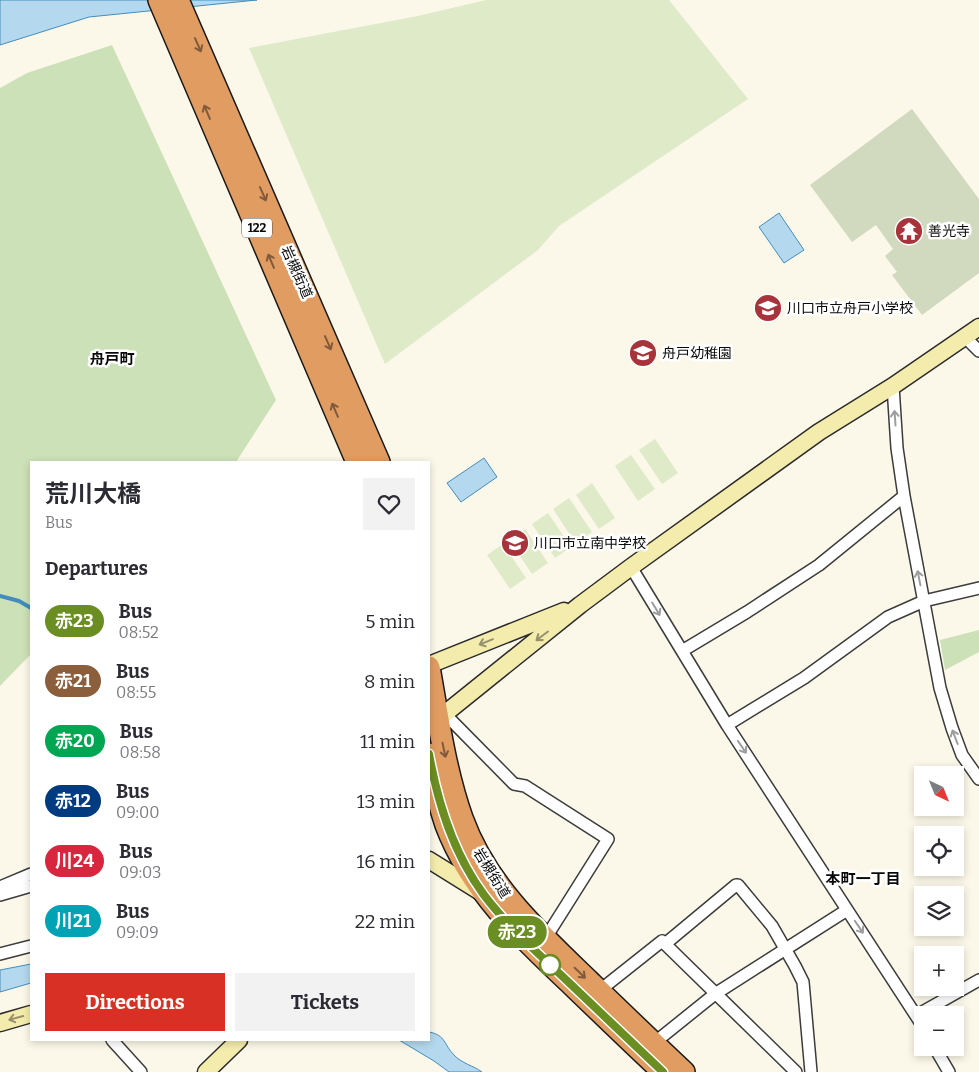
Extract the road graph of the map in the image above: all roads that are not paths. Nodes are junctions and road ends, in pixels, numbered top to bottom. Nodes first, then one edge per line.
1 (159, 0) edge
2 (178, 0) edge
3 (979, 327) edge
4 (965, 337) junction
5 (979, 351) edge
6 (893, 386) junction
7 (366, 457) edge
8 (904, 496) junction
9 (631, 567) junction
10 (979, 588) edge
11 (924, 601) junction
12 (580, 605) junction
13 (682, 651) junction
14 (430, 666) edge
15 (430, 671) edge
16 (444, 715) joint
17 (727, 725) junction
18 (430, 759) edge
19 (979, 779) edge
20 (430, 861) edge
21 (30, 874) edge
22 (30, 886) edge
23 (0, 887) edge
24 (484, 894) junction
25 (0, 896) edge
26 (847, 910) junction
27 (546, 940) junction
28 (665, 944) junction
29 (30, 946) edge
30 (785, 949) junction
31 (0, 954) edge
32 (979, 980) edge
33 (599, 990) junction
34 (715, 994) junction
35 (941, 1006) edge
36 (914, 1011) edge
37 (30, 1014) edge
38 (0, 1023) edge
39 (113, 1041) edge
40 (239, 1041) edge
41 (654, 1043) junction
42 (940, 1056) edge
43 (141, 1072) edge
44 (206, 1072) edge
45 (663, 1072) edge
46 (684, 1072) edge
47 (796, 1072) edge
48 (811, 1072) edge
49 (949, 1072) edge

7 -> 1 highway, 岩槻街道 / 122
2 -> 7 highway, 岩槻街道 / 122
3 - 4 street
4 - 5 street
4 - 6 street
8 -> 6 street
6 - 9 street
11 -> 8 street
8 - 13 street
9 - 12 street
9 -> 13 street
10 - 11 street
11 - 17 street
19 -> 11 street
12 -> 14 street
12 -> 16 street
13 - 17 street
15 -> 27 highway, 岩槻街道
16 - 27 street
17 -> 26 street
18 - 24 highway, 岩槻街道
20 - 24 street
21 - 23 street
22 - 25 street
24 - 45 highway, 岩槻街道
26 - 30 street
26 -> 36 street
27 -> 33 highway, 岩槻街道
28 - 30 street
28 - 33 street
28 - 34 street
29 - 31 street
30 - 34 street
30 - 48 street
32 - 35 street
33 - 41 highway, 岩槻街道
34 - 41 street
34 - 47 street
37 -> 38 street
39 - 43 street
40 - 44 street
41 - 46 highway, 岩槻街道
42 - 49 street

